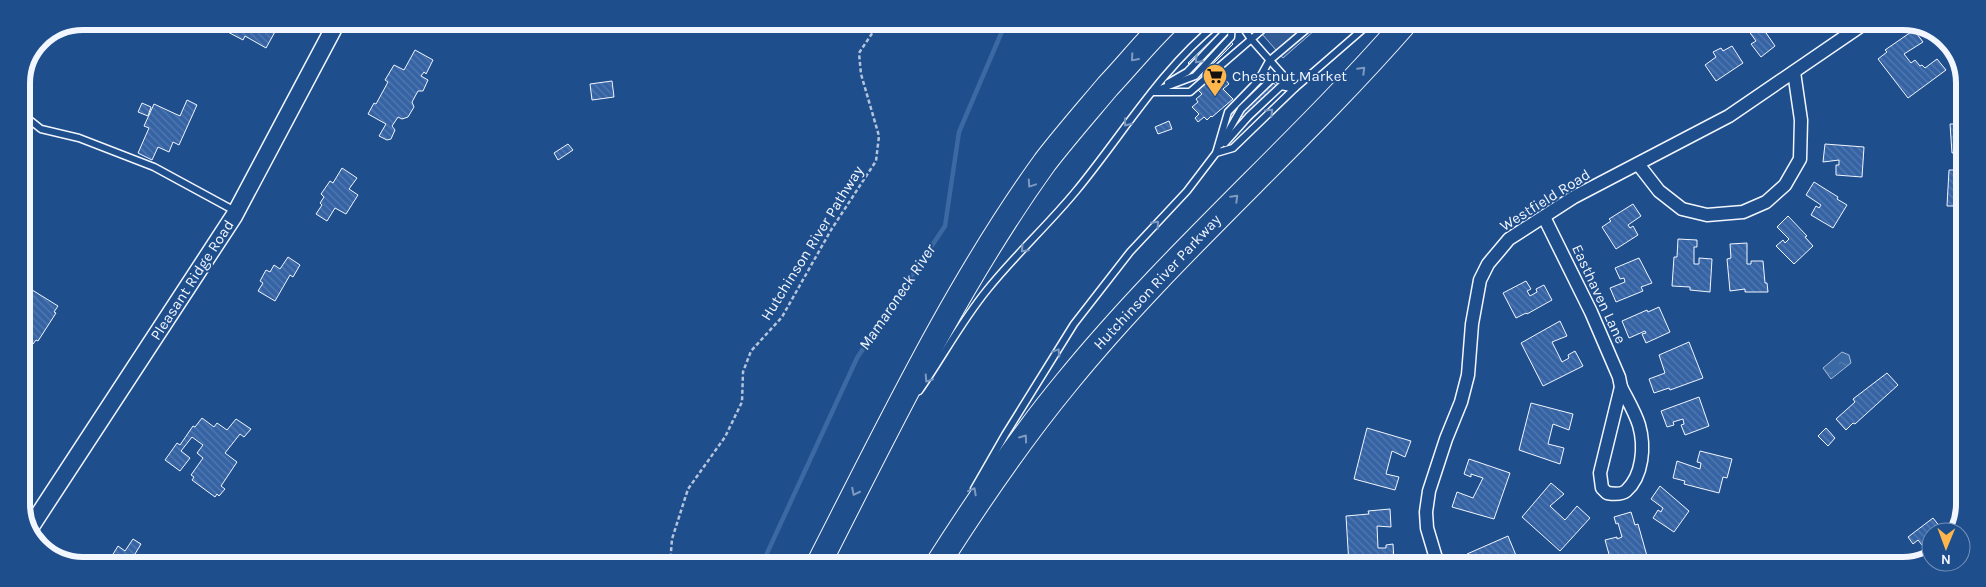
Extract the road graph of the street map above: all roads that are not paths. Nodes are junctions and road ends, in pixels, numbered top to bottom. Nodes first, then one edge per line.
1 (333, 30) edge
2 (1159, 30) edge
3 (1208, 30) edge
4 (1230, 30) edge
5 (1245, 30) edge
6 (1261, 30) edge
7 (1306, 30) edge
8 (1362, 30) edge
9 (1399, 30) edge
10 (1855, 30) edge
11 (1251, 39) junction
12 (1269, 61) junction
13 (1794, 72) junction
14 (1295, 88) junction
15 (1152, 92) junction
16 (30, 120) edge
17 (1216, 153) junction
18 (1638, 164) junction
19 (236, 212) junction
20 (1544, 217) junction
21 (1621, 387) junction
22 (913, 400) dead end
23 (902, 416) dead end
24 (870, 464) junction
25 (969, 498) dead end
26 (960, 515) dead end
27 (34, 523) edge
28 (822, 557) edge
29 (939, 557) edge
30 (940, 557) edge
31 (1436, 557) edge

1 - 19 street, Pleasant Ridge Road
2 -> 24 highway
3 - 15 lane
4 -> 15 lane
5 - 11 lane
6 - 11 lane
7 - 12 lane
8 - 14 lane
30 -> 9 highway, Hutchinson River Parkway
10 - 13 street, Westfield Road
11 - 12 lane
11 - 15 lane
12 - 14 lane
12 - 17 lane
13 - 18 street, Westfield Road
13 - 18 street
17 -> 14 lane
14 - 17 lane
14 - 17 lane
15 -> 22 lane
16 - 19 lane
25 -> 17 lane
18 - 20 street, Westfield Road
19 - 27 street, Pleasant Ridge Road
20 - 21 street, Easthaven Lane
20 - 31 street, Westfield Road
21 - 21 street, Easthaven Lane
23 - 24 lane
24 -> 28 highway
26 - 29 lane

